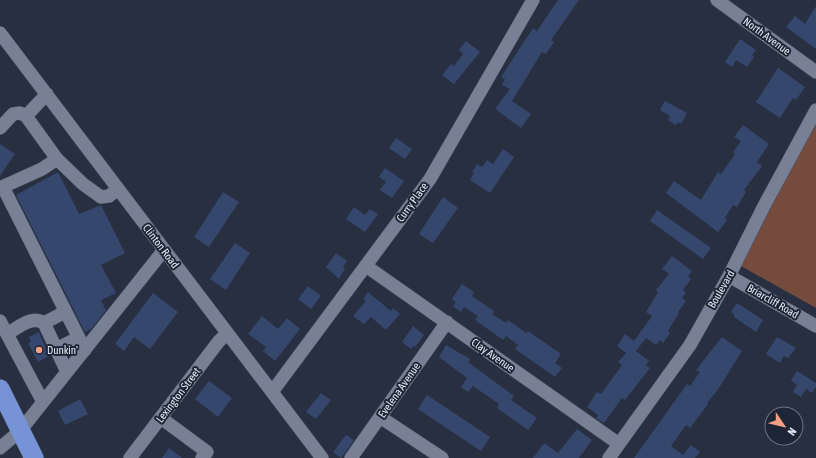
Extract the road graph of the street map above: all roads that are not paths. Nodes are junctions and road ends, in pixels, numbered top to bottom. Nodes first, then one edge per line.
1 (532, 0) edge
2 (717, 0) edge
3 (1, 36) edge
4 (816, 72) edge
5 (47, 94) junction
6 (816, 110) edge
7 (26, 116) junction
8 (0, 128) edge
9 (57, 159) junction
10 (1, 187) edge
11 (118, 189) junction
12 (164, 250) junction
13 (366, 266) junction
14 (729, 276) junction
15 (65, 312) junction
16 (0, 321) edge
17 (447, 322) junction
18 (44, 323) junction
19 (816, 326) edge
20 (7, 334) junction
21 (227, 334) junction
22 (78, 338) junction
23 (56, 349) junction
24 (85, 350) junction
25 (67, 372) junction
26 (272, 392) junction
27 (2, 400) edge
28 (43, 402) junction
29 (380, 417) junction
30 (161, 418) junction
31 (20, 431) junction
32 (619, 444) junction
33 (0, 448) edge
34 (34, 458) edge
35 (130, 458) edge
36 (202, 458) edge
37 (322, 458) edge
38 (351, 458) edge
39 (442, 458) edge
40 (609, 458) edge

1 - 13 street, Curry Place
2 - 4 street, North Avenue
3 - 5 street, Clinton Road
5 - 7 street
5 - 11 street, Clinton Road
6 - 14 street, Boulevard
7 - 8 street
7 - 9 street
9 - 10 street
9 - 11 street
10 - 15 street
11 - 12 street, Clinton Road
12 - 21 street, Clinton Road
12 - 24 street
13 - 17 street, Clay Avenue
13 - 26 street, Curry Place
14 - 19 street, Briarcliff Road
14 - 32 street, Boulevard
15 - 18 street
15 - 22 street
16 - 20 street
17 - 29 street, Evelena Avenue
17 - 32 street, Clay Avenue
18 - 20 street
18 - 23 street
20 - 28 street
21 - 26 street, Clinton Road
21 - 30 street, Lexington Street
22 - 23 street
22 - 24 street
23 - 25 street
24 - 25 street
25 - 28 street
26 - 37 street, Clinton Road
27 - 31 highway
28 - 31 street
29 - 38 street, Evelena Avenue
29 - 39 street
30 - 35 street, Lexington Street
30 - 36 street
31 - 33 street
31 - 34 highway
32 - 40 street, Boulevard

